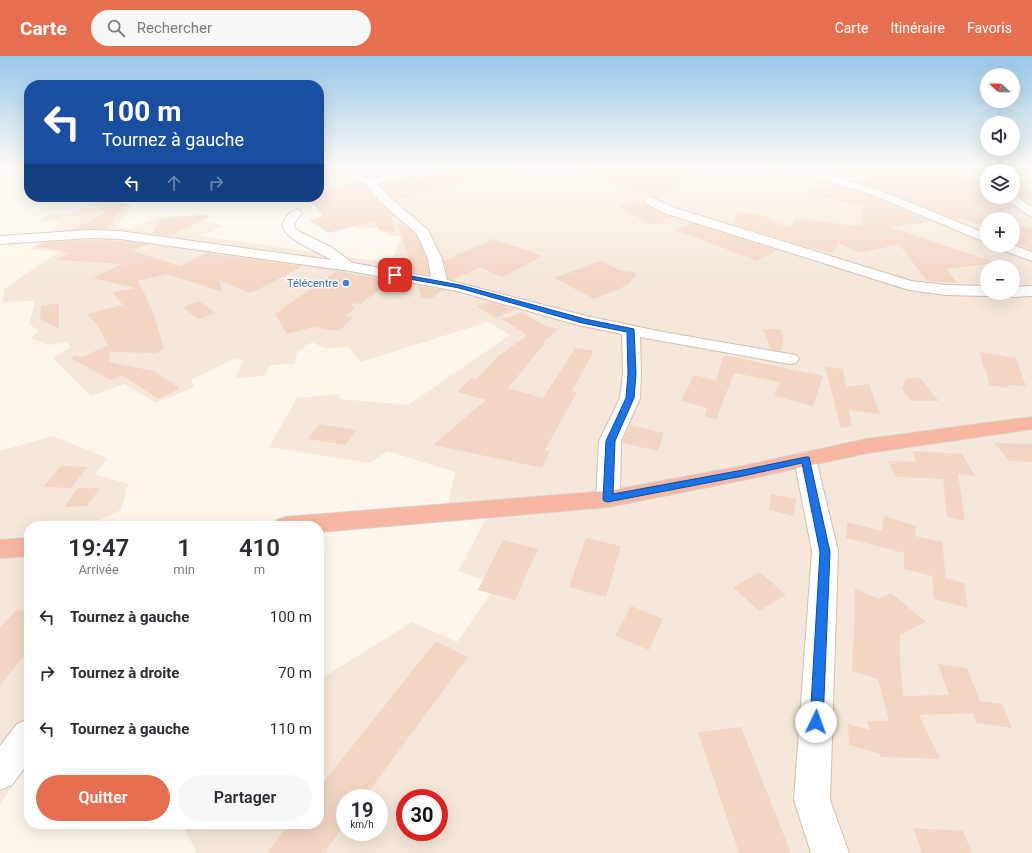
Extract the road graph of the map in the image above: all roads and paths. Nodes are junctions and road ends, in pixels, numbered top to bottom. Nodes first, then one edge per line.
1 (390, 204) edge
2 (657, 204) edge
3 (904, 204) edge
4 (1020, 204) edge
5 (1032, 212) edge
6 (296, 213) dead end
7 (980, 236) edge
8 (0, 240) edge
9 (1020, 252) edge
10 (1032, 257) edge
11 (350, 267) junction
12 (440, 283) junction
13 (980, 291) edge
14 (1032, 291) edge
15 (1020, 292) edge
16 (631, 330) junction
17 (790, 359) dead end
18 (1032, 423) edge
19 (806, 460) junction
20 (608, 499) junction
21 (324, 523) edge
22 (24, 547) edge
23 (0, 549) edge
24 (24, 742) edge
25 (0, 773) edge
26 (830, 853) edge

1 - 12 street
2 - 13 street
3 - 7 street
4 - 5 street
6 - 11 street
8 - 11 street
9 - 10 street
11 - 12 street
12 - 16 street
14 - 15 street
16 - 17 street
16 - 20 street
18 - 19 highway
19 - 20 highway
19 - 26 street
20 - 21 highway
22 - 23 highway
24 - 25 street

